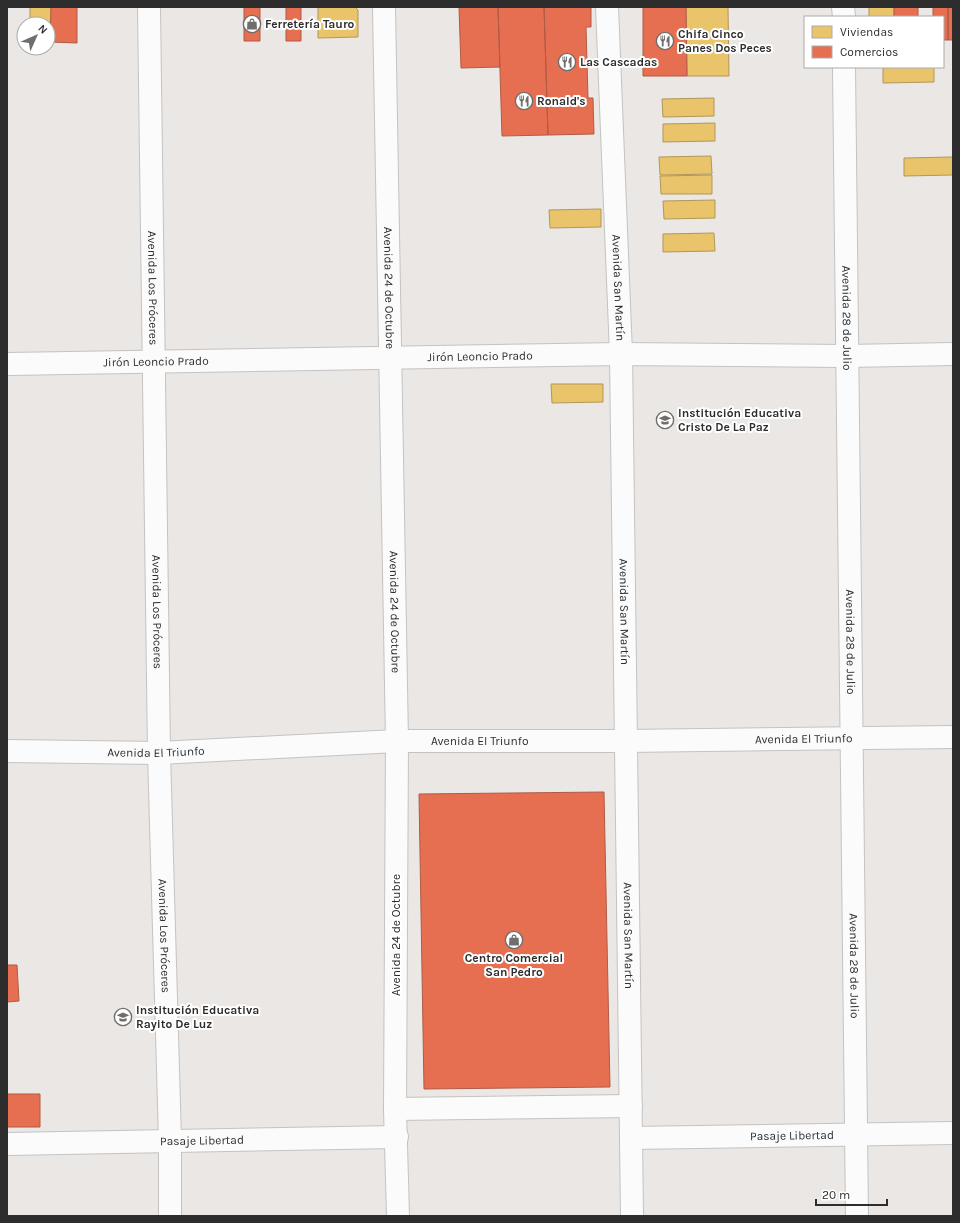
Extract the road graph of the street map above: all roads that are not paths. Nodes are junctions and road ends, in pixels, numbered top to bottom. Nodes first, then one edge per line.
1 (149, 7) edge
2 (384, 7) edge
3 (608, 7) edge
4 (844, 68) edge
5 (621, 354) junction
6 (953, 354) edge
7 (848, 356) junction
8 (390, 358) junction
9 (155, 362) junction
10 (7, 364) edge
11 (953, 736) edge
12 (852, 738) junction
13 (397, 741) junction
14 (625, 741) junction
15 (7, 751) edge
16 (159, 753) junction
17 (631, 1106) junction
18 (396, 1109) junction
19 (953, 1133) edge
20 (856, 1134) junction
21 (397, 1137) junction
22 (631, 1138) junction
23 (170, 1140) junction
24 (7, 1144) edge
25 (170, 1216) edge
26 (398, 1216) edge
27 (632, 1216) edge
28 (857, 1216) edge

1 - 9 street, Avenida Los Próceres
2 - 8 street, Avenida 24 de Octubre
3 - 5 street, Avenida San Martín
4 - 7 street, Avenida 28 de Julio
5 - 7 street, Jirón Leoncio Prado
5 - 8 street, Jirón Leoncio Prado
5 - 14 street, Avenida San Martín
6 - 7 street, Jirón Leoncio Prado
7 - 12 street, Avenida 28 de Julio
8 - 9 street, Jirón Leoncio Prado
8 - 13 street, Avenida 24 de Octubre
9 - 10 street, Jirón Leoncio Prado
9 - 16 street, Avenida Los Próceres
11 - 12 street, Avenida El Triunfo
12 - 14 street, Avenida El Triunfo
12 - 20 street, Avenida 28 de Julio
13 - 14 street, Avenida El Triunfo
13 - 16 street, Avenida El Triunfo
13 - 18 street, Avenida 24 de Octubre
14 - 17 street, Avenida San Martín
15 - 16 street, Avenida El Triunfo
16 - 23 street, Avenida Los Próceres
17 - 18 street
17 - 22 street, Avenida San Martín
18 - 21 street, Avenida 24 de Octubre
19 - 20 street, Pasaje Libertad
20 - 22 street, Pasaje Libertad
20 - 28 street, Avenida 28 de Julio
21 - 23 street, Pasaje Libertad
21 - 26 street, Avenida 24 de Octubre
22 - 27 street, Avenida San Martín
23 - 24 street, Pasaje Libertad
23 - 25 street, Avenida Los Próceres

